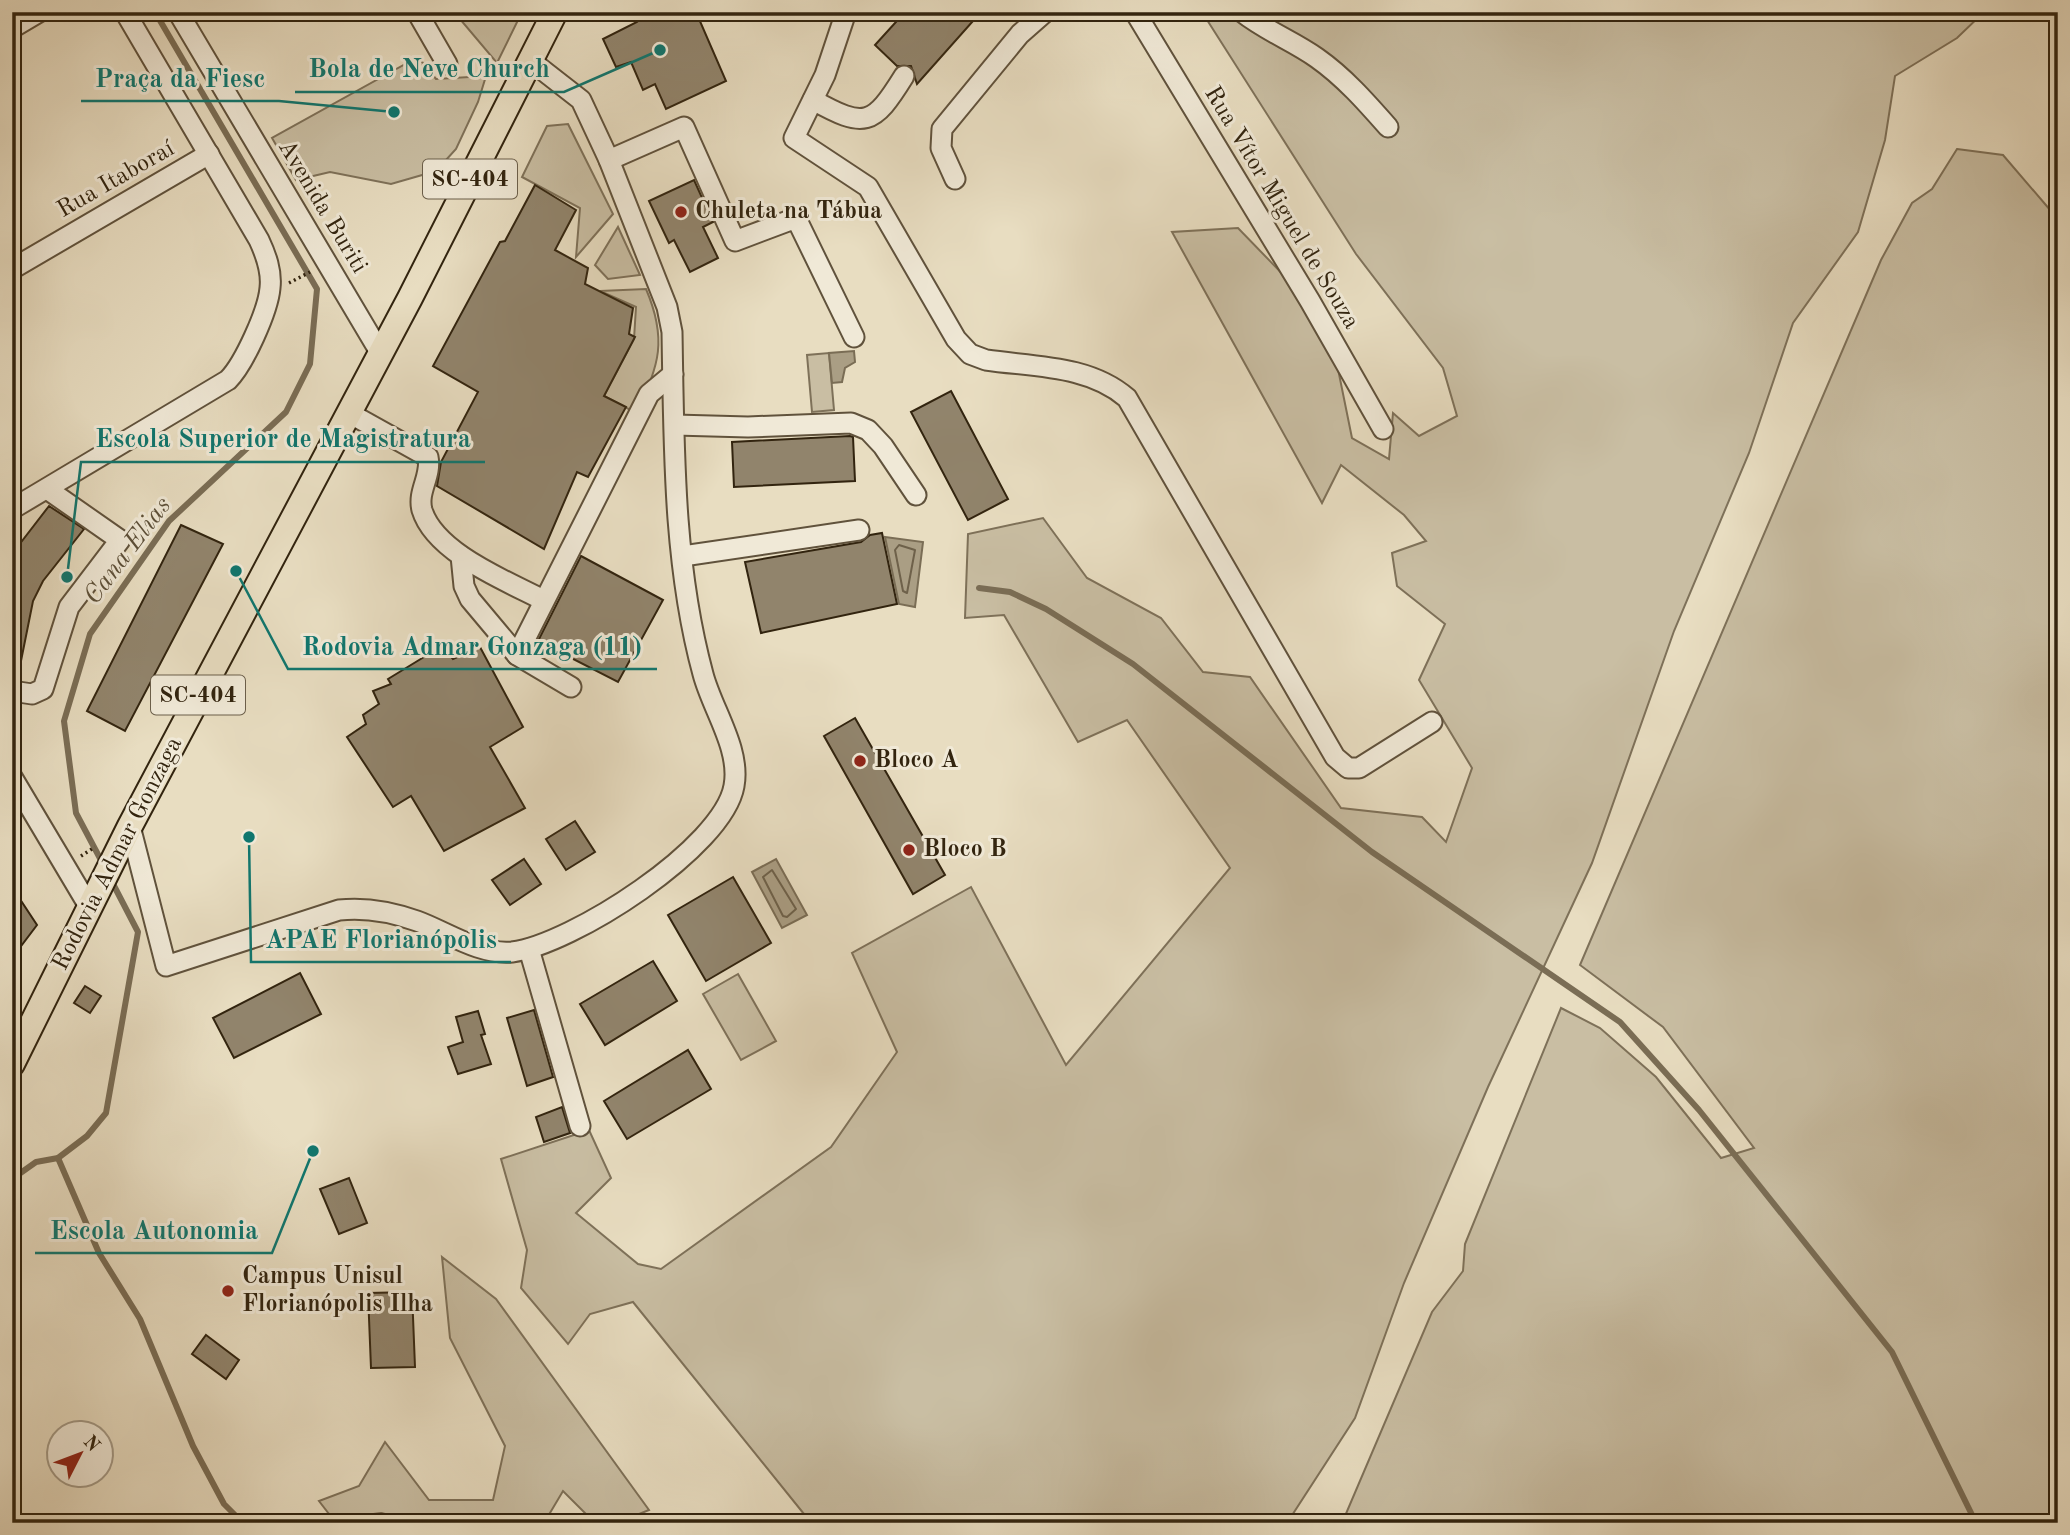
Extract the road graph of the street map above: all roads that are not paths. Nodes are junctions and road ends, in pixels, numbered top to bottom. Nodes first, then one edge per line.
1 (39, 12) edge
2 (125, 12) edge
3 (178, 12) edge
4 (417, 12) edge
5 (555, 12) edge
6 (846, 12) edge
7 (1045, 12) edge
8 (1135, 12) edge
9 (1242, 12) edge
10 (12, 28) edge
11 (531, 61) junction
12 (447, 64) dead end
13 (904, 76) dead end
14 (813, 100) junction
15 (1388, 127) dead end
16 (209, 155) junction
17 (609, 160) junction
18 (955, 178) dead end
19 (12, 269) edge
20 (854, 337) dead end
21 (380, 354) junction
22 (673, 374) junction
23 (349, 413) junction
24 (675, 425) junction
25 (1383, 429) dead end
26 (47, 489) junction
27 (916, 495) dead end
28 (12, 509) edge
29 (859, 530) dead end
30 (461, 556) junction
31 (683, 556) junction
32 (543, 600) junction
33 (517, 655) junction
34 (570, 687) dead end
35 (12, 691) edge
36 (1433, 722) dead end
37 (12, 777) edge
38 (130, 825) junction
39 (90, 908) junction
40 (529, 949) junction
41 (19, 1035) edge
42 (12, 1064) edge
43 (580, 1126) dead end

1 - 10 street
2 - 16 street
3 - 21 street, Avenida Buriti
4 - 12 street
5 - 11 main road, Rodovia Admar Gonzaga / SC-404
6 - 14 street
7 - 18 street
8 - 25 street, Rua Vítor Miguel de Souza
9 - 15 street
11 - 17 street
11 - 21 main road, Rodovia Admar Gonzaga / SC-404
13 - 14 street
14 - 36 street
16 - 19 street, Rua Itaboraí
16 - 26 street
17 - 20 street
17 - 22 street
21 - 23 main road, Rodovia Admar Gonzaga / SC-404
22 - 24 street
22 - 32 street
23 - 30 street
23 - 38 main road, Rodovia Admar Gonzaga / SC-404
24 - 27 street
24 - 31 street
26 - 28 street
26 - 35 street
29 - 31 street
30 - 32 street
30 - 33 street
31 - 40 street
32 - 33 street
33 - 34 street
37 - 39 street
38 - 39 main road, Rodovia Admar Gonzaga / SC-404
38 - 40 street
39 - 41 main road, Rodovia Admar Gonzaga / SC-404
40 - 43 street
41 - 42 main road, Rodovia Admar Gonzaga / SC-404

